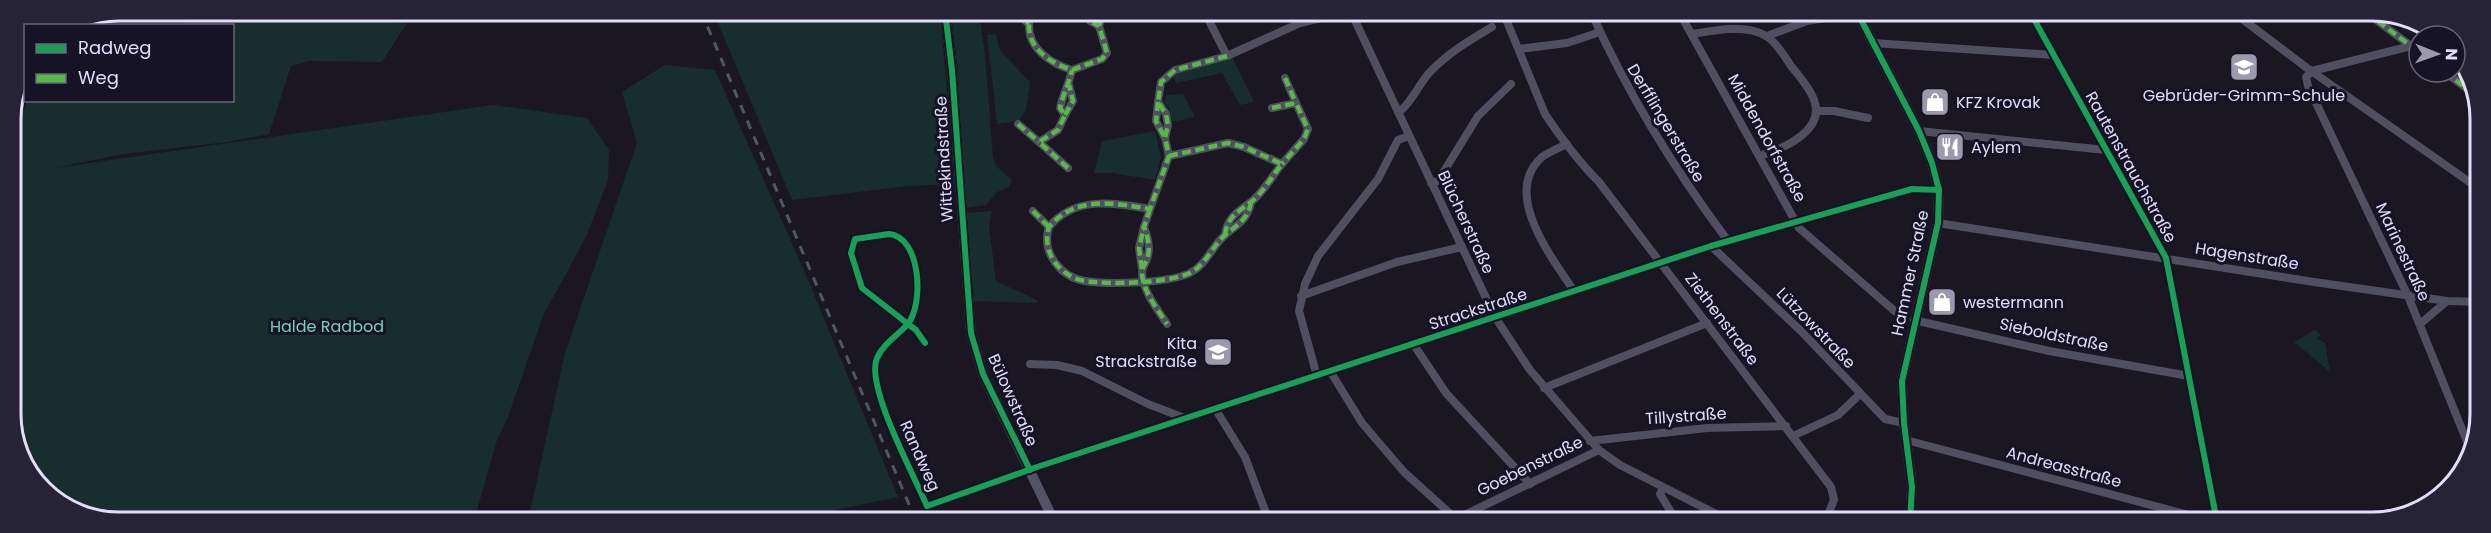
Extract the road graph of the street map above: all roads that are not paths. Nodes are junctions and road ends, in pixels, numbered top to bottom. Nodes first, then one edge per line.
1 (946, 21) edge
2 (1026, 21) edge
3 (1029, 21) edge
4 (1090, 21) edge
5 (1100, 21) edge
6 (1209, 21) edge
7 (1308, 21) edge
8 (1355, 21) edge
9 (1507, 21) edge
10 (1595, 21) edge
11 (1684, 21) edge
12 (1807, 21) edge
13 (1861, 21) edge
14 (2035, 21) edge
15 (2245, 21) edge
16 (2382, 22) edge
17 (1029, 24) junction
18 (1099, 26) junction
19 (1492, 27) dead end
20 (1600, 32) junction
21 (1692, 34) junction
22 (1767, 36) junction
23 (2407, 40) edge
24 (1873, 44) junction
25 (2407, 47) edge
26 (1519, 49) junction
27 (2054, 55) junction
28 (1227, 56) junction
29 (1072, 70) junction
30 (2312, 71) junction
31 (1285, 78) dead end
32 (1511, 84) dead end
33 (1296, 103) junction
34 (1272, 108) dead end
35 (1817, 111) junction
36 (1398, 112) junction
37 (1868, 118) dead end
38 (1018, 124) dead end
39 (1919, 131) junction
40 (1409, 136) junction
41 (1039, 142) junction
42 (1567, 144) junction
43 (2106, 150) junction
44 (1169, 156) junction
45 (1760, 156) junction
46 (1282, 164) junction
47 (1068, 168) dead end
48 (2470, 182) edge
49 (1431, 183) junction
50 (1939, 190) junction
51 (1150, 208) junction
52 (1033, 211) dead end
53 (1795, 221) junction
54 (1938, 224) junction
55 (1049, 227) junction
56 (1728, 241) junction
57 (1711, 246) junction
58 (1462, 247) junction
59 (2166, 258) junction
60 (1661, 263) junction
61 (1143, 280) junction
62 (1574, 291) junction
63 (1301, 296) junction
64 (2408, 296) junction
65 (2447, 301) junction
66 (2470, 302) edge
67 (967, 306) joint
68 (1898, 314) dead end
69 (1495, 317) junction
70 (1914, 320) junction
71 (1707, 323) junction
72 (909, 324) junction
73 (1167, 324) dead end
74 (2420, 324) junction
75 (925, 343) dead end
76 (1413, 345) junction
77 (1030, 364) dead end
78 (1330, 372) junction
79 (1317, 376) junction
80 (2189, 376) junction
81 (1544, 388) junction
82 (1860, 394) junction
83 (1216, 410) junction
84 (1187, 419) junction
85 (1904, 423) junction
86 (1786, 426) junction
87 (1793, 436) junction
88 (2467, 437) edge
89 (1906, 440) junction
90 (1590, 441) junction
91 (1599, 450) junction
92 (1030, 470) junction
93 (1530, 484) junction
94 (1663, 488) junction
95 (1050, 512) edge
96 (1266, 512) edge
97 (1446, 512) edge
98 (1471, 512) edge
99 (1671, 512) edge
100 (1712, 512) edge
101 (1829, 512) edge
102 (1911, 512) edge
103 (2178, 512) edge
104 (2214, 512) edge

1 - 67 main road, Wittekindstraße
2 - 17 street
3 - 17 street
4 - 18 street
5 - 18 street
6 - 28 street
7 - 28 street
8 - 36 street, Blücherstraße
9 - 26 street, Ziethenstraße
10 - 20 street, Derfflingerstraße
11 - 21 street, Middendorfstraße
12 - 22 street
13 - 24 main road, Hammer Straße
14 - 27 street, Rautenstrauchstraße
15 - 30 street
16 - 23 street
17 - 29 street
18 - 29 street
19 - 36 street
20 - 26 street
20 - 56 street, Derfflingerstraße
21 - 22 street
21 - 45 street, Middendorfstraße
22 - 35 street
24 - 27 street
24 - 39 main road, Hammer Straße
25 - 30 street
26 - 42 street, Ziethenstraße
27 - 43 street, Rautenstrauchstraße
28 - 44 street
29 - 41 street
30 - 48 street
30 - 64 street, Marinestraße
31 - 33 street
32 - 49 street
33 - 34 street
33 - 46 street
35 - 37 street
35 - 45 street
36 - 40 street, Blücherstraße
38 - 41 street
39 - 43 street
39 - 50 main road, Hammer Straße
40 - 49 street, Blücherstraße
40 - 63 street
41 - 47 street
42 - 60 street, Ziethenstraße
42 - 62 street
43 - 59 street, Rautenstrauchstraße
44 - 46 street
44 - 51 street
45 - 53 street, Middendorfstraße
46 - 61 street
49 - 58 street, Blücherstraße
50 - 53 street, Strackstraße
50 - 54 main road, Hammer Straße
51 - 55 street
51 - 61 street
52 - 55 street
53 - 56 street, Strackstraße
53 - 68 street, Middendorfstraße
54 - 59 street, Hagenstraße
54 - 70 main road, Hammer Straße
55 - 61 street
56 - 57 street, Strackstraße
57 - 60 street, Strackstraße
57 - 82 street, Lützowstraße
58 - 63 street
58 - 69 street, Blücherstraße
59 - 64 street, Hagenstraße
59 - 80 street, Rautenstrauchstraße
60 - 62 street, Strackstraße
60 - 71 street, Ziethenstraße
61 - 73 street
62 - 69 street, Strackstraße
63 - 79 street
64 - 65 street, Hagenstraße
64 - 74 street, Marinestraße
65 - 66 street, Hagenstraße
65 - 74 street
67 - 92 main road, Bülowstraße
69 - 76 street, Strackstraße
69 - 81 street, Blücherstraße
70 - 80 street, Sieboldstraße
70 - 85 main road, Hammer Straße
71 - 81 street
71 - 86 street, Ziethenstraße
72 - 72 street
72 - 75 street
72 - 92 street, Randweg
74 - 88 street, Marinestraße
76 - 78 street, Strackstraße
76 - 93 street
77 - 84 street
78 - 79 street, Strackstraße
78 - 97 street, Goebenstraße
79 - 83 street, Strackstraße
80 - 104 street, Rautenstrauchstraße
81 - 90 street, Blücherstraße
82 - 85 street, Lützowstraße
82 - 87 street
83 - 84 street, Strackstraße
83 - 96 street
84 - 92 street, Strackstraße
85 - 89 main road, Hammer Straße
86 - 87 street, Ziethenstraße
86 - 90 street, Tillystraße
87 - 101 street, Ziethenstraße
89 - 102 main road, Hammer Straße
89 - 103 street, Andreasstraße
90 - 91 street, Blücherstraße
91 - 93 street, Goebenstraße
91 - 94 street, Blücherstraße
92 - 95 main road, Bülowstraße
93 - 98 street, Goebenstraße
94 - 99 street
94 - 100 street, Blücherstraße

